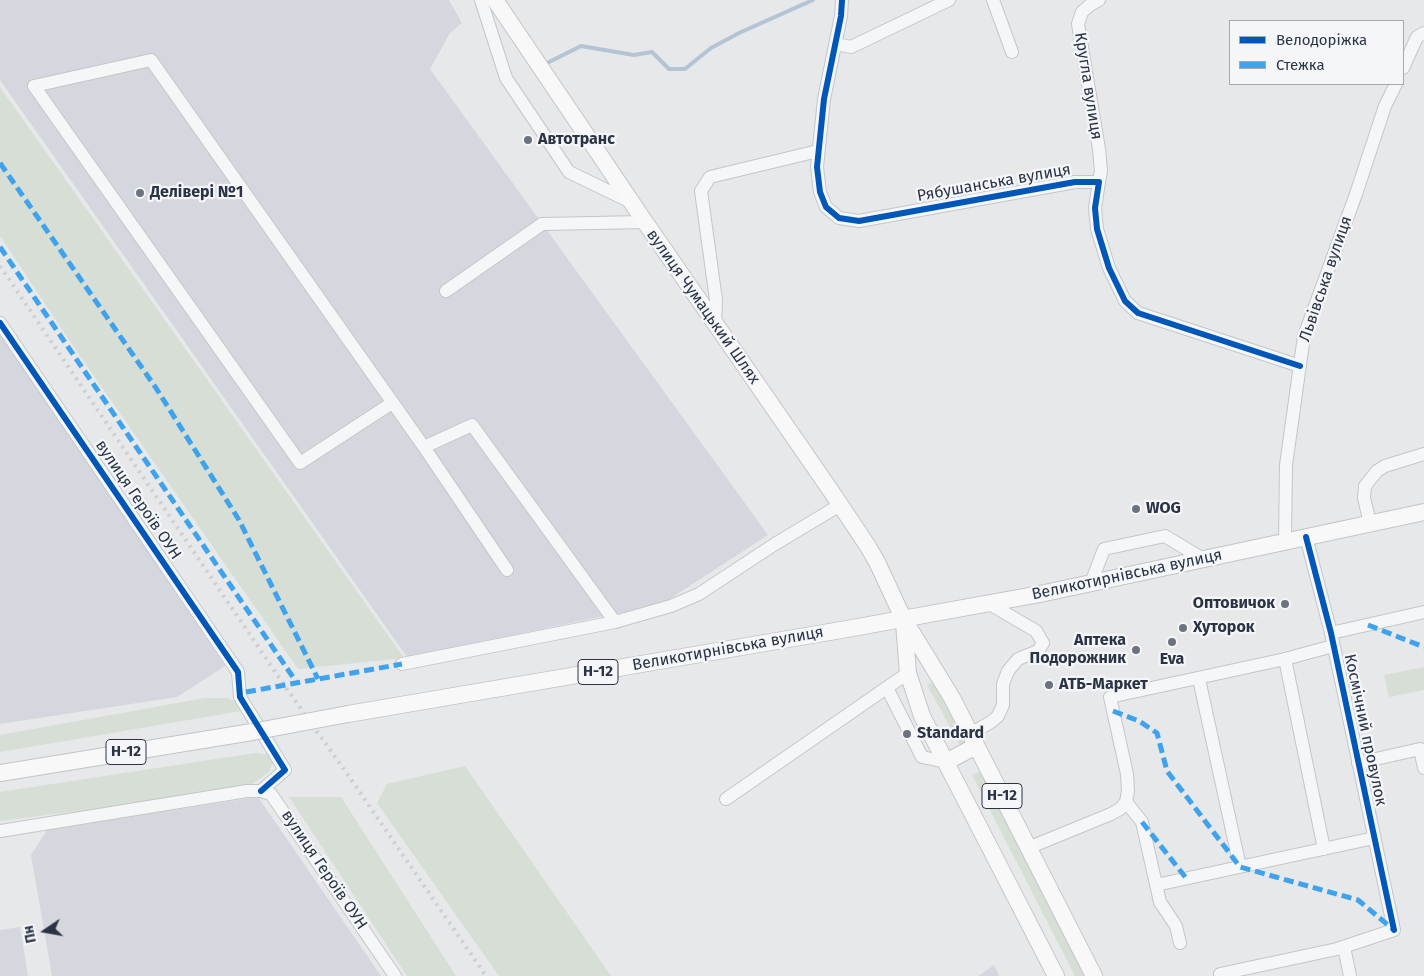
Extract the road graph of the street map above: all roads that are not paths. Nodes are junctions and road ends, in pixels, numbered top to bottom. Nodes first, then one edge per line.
1 (481, 0) edge
2 (495, 0) edge
3 (842, 0) edge
4 (949, 0) edge
5 (993, 0) edge
6 (1099, 0) edge
7 (1424, 33) edge
8 (836, 44) junction
9 (1012, 52) dead end
10 (1404, 66) edge
11 (1396, 85) edge
12 (818, 151) junction
13 (1099, 182) junction
14 (631, 202) junction
15 (645, 222) junction
16 (446, 291) dead end
17 (0, 323) edge
18 (715, 324) junction
19 (1300, 366) junction
20 (392, 402) junction
21 (424, 447) junction
22 (1424, 454) edge
23 (840, 504) junction
24 (1424, 512) edge
25 (1370, 523) junction
26 (1306, 537) junction
27 (1285, 541) junction
28 (1203, 559) junction
29 (507, 570) dead end
30 (1091, 583) junction
31 (988, 603) junction
32 (1424, 612) edge
33 (903, 618) junction
34 (615, 622) junction
35 (1332, 640) junction
36 (1285, 659) junction
37 (402, 664) dead end
38 (908, 673) junction
39 (1199, 678) junction
40 (887, 688) junction
41 (973, 739) junction
42 (1422, 748) edge
43 (946, 762) junction
44 (1358, 763) junction
45 (1424, 768) edge
46 (0, 773) edge
47 (261, 791) junction
48 (726, 799) dead end
49 (1126, 802) junction
50 (0, 831) edge
51 (1374, 838) junction
52 (1028, 848) junction
53 (1324, 849) junction
54 (1240, 867) junction
55 (1156, 885) junction
56 (1180, 943) dead end
57 (1344, 946) junction
58 (1240, 973) edge
59 (1220, 974) dead end
60 (395, 976) edge
61 (1056, 976) edge
62 (1094, 976) edge
63 (1350, 976) edge

1 - 14 street
2 - 14 main road, вулиця Чумацький Шлях
3 - 8 street, Рябушанська вулиця
4 - 8 street
5 - 9 street
6 - 13 street, Кругла вулиця
7 - 10 street
8 - 12 street, Рябушанська вулиця
11 - 19 street, Львівська вулиця
12 - 13 street, Рябушанська вулиця
12 - 18 street
13 - 19 street
14 - 15 main road, вулиця Чумацький Шлях
15 - 16 street
15 - 18 main road, вулиця Чумацький Шлях
17 - 47 street, вулиця Героїв ОУН
18 - 23 main road, вулиця Чумацький Шлях
19 - 27 street, Львівська вулиця
20 - 20 street
20 - 21 street
21 - 29 street
21 - 34 street
22 - 25 street
23 - 33 main road, вулиця Чумацький Шлях
23 - 34 street
24 - 25 main road, Великотирнівська вулиця
25 - 26 main road, Великотирнівська вулиця
26 - 27 main road, Великотирнівська вулиця
26 - 35 street, Космічний провулок
27 - 28 main road, Великотирнівська вулиця
28 - 30 main road, Великотирнівська вулиця
28 - 30 street
30 - 31 main road, Великотирнівська вулиця
31 - 33 main road, Великотирнівська вулиця
31 - 41 street
32 - 35 street
33 - 38 main road, вулиця Чумацький Шлях / Н-12
33 - 41 main road, вулиця Чумацький Шлях / Н-12
33 - 46 main road, Великотирнівська вулиця / Н-12, bridge
34 - 37 street
35 - 36 street
35 - 44 street, Космічний провулок
36 - 39 street
36 - 53 street
38 - 40 street
38 - 43 main road, вулиця Чумацький Шлях / Н-12
39 - 49 street
39 - 54 street
40 - 43 street
40 - 48 street
41 - 43 main road
41 - 52 main road, вулиця Чумацький Шлях / Н-12
42 - 44 street
42 - 45 street
43 - 61 main road, вулиця Чумацький Шлях / Н-12
44 - 51 street, Космічний провулок
47 - 50 street
47 - 60 street, вулиця Героїв ОУН
49 - 52 street
49 - 55 street
51 - 53 street
51 - 57 street, Космічний провулок
52 - 62 main road, вулиця Чумацький Шлях / Н-12
53 - 54 street
54 - 55 street
55 - 56 street
57 - 58 street
57 - 63 street
58 - 59 street

